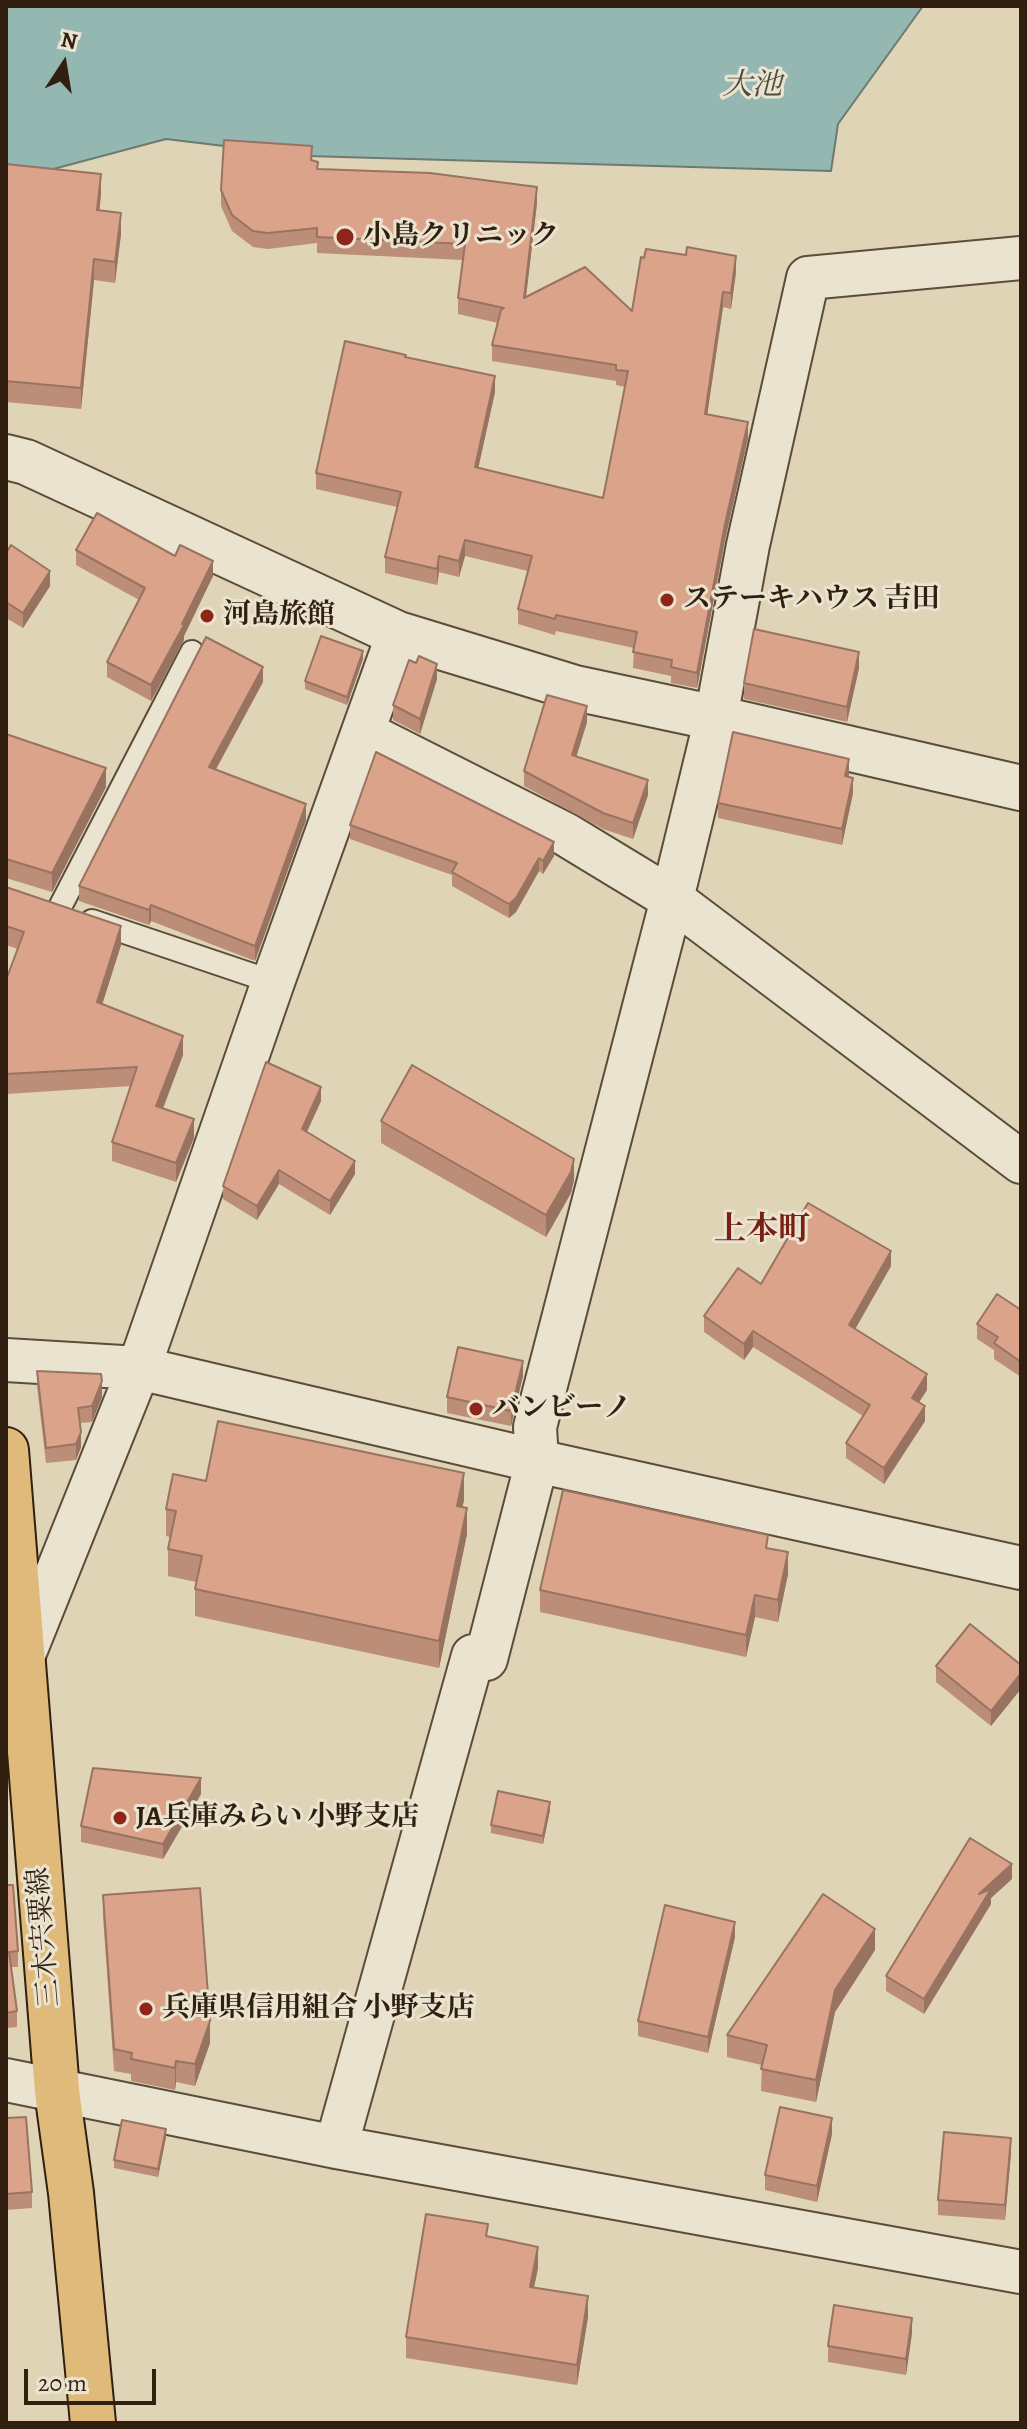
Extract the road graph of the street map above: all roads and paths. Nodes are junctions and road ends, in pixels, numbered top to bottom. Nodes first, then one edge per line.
1 (1021, 258) edge
2 (6, 457) edge
3 (398, 634) junction
4 (192, 652) dead end
5 (716, 718) junction
6 (363, 732) junction
7 (1021, 788) edge
8 (672, 899) junction
9 (33, 900) edge
10 (59, 909) junction
11 (273, 982) junction
12 (1021, 1162) edge
13 (6, 1360) edge
14 (139, 1368) junction
15 (6, 1450) edge
16 (537, 1461) junction
17 (1021, 1568) edge
18 (23, 1657) junction
19 (6, 2080) edge
20 (57, 2091) junction
21 (336, 2147) junction
22 (1021, 2272) edge
23 (93, 2423) edge

1 - 5 street
2 - 3 street
3 - 5 street
3 - 6 street
4 - 10 lane
5 - 7 street
5 - 8 street
6 - 8 street
6 - 11 street
8 - 12 street
8 - 16 street
9 - 10 lane
10 - 11 lane
11 - 14 street
13 - 14 street
14 - 16 street
14 - 18 street
15 - 18 main road, 三木宍粟線
16 - 17 street
16 - 21 street
18 - 20 main road, 三木宍粟線
19 - 20 street
20 - 21 street
20 - 23 main road, 三木宍粟線
21 - 22 street

